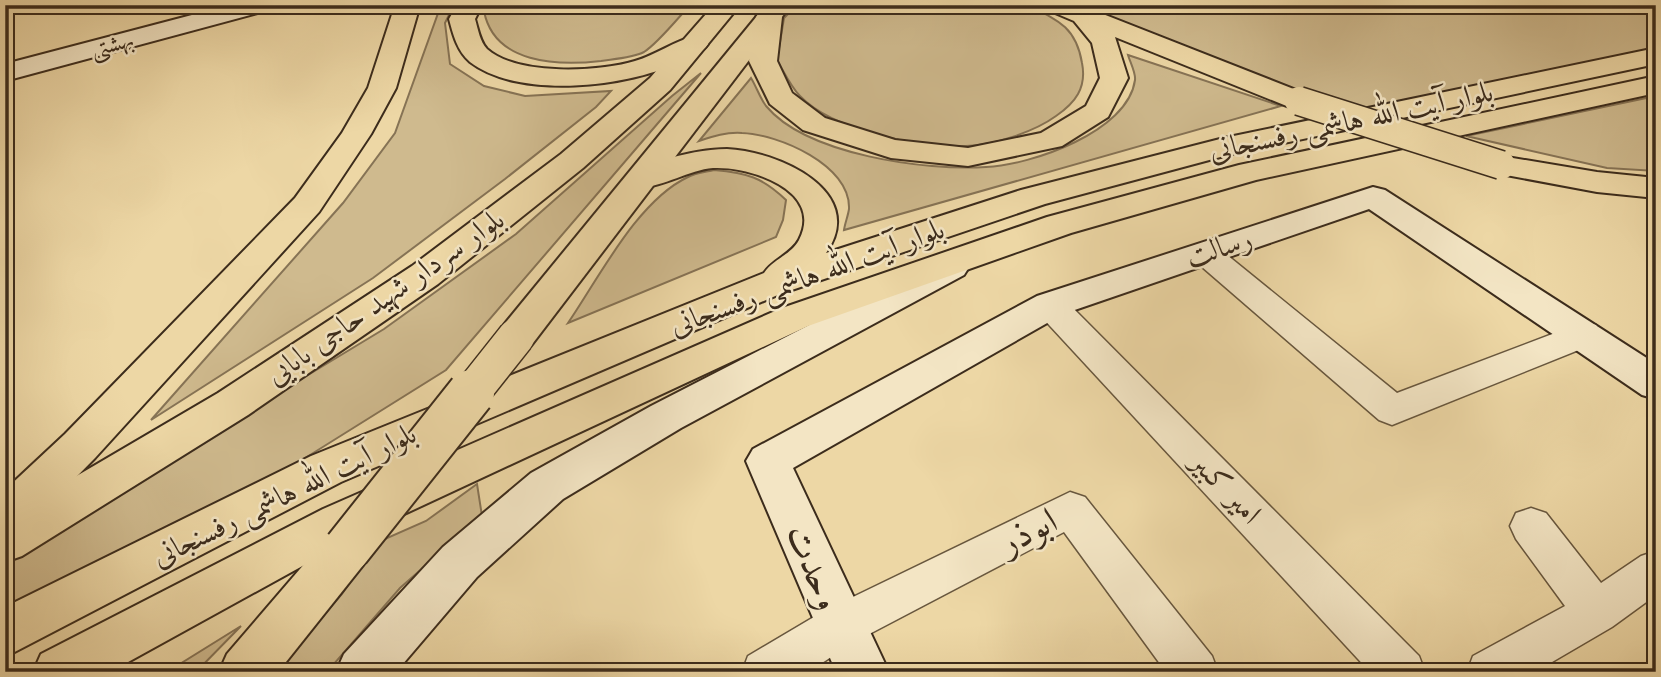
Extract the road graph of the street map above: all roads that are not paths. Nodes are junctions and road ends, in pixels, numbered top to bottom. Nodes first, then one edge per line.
1 (260, 5) edge
2 (408, 5) edge
3 (470, 5) edge
4 (728, 5) edge
5 (1070, 10) edge
6 (774, 11) edge
7 (695, 44) junction
8 (1656, 56) edge
9 (5, 73) edge
10 (1656, 84) edge
11 (642, 179) junction
12 (1656, 188) edge
13 (980, 253) junction
14 (1205, 253) junction
15 (767, 285) junction
16 (1050, 305) junction
17 (1584, 334) junction
18 (1656, 384) edge
19 (768, 461) joint
20 (5, 519) edge
21 (1531, 526) dead end
22 (5, 542) edge
23 (1656, 570) edge
24 (1596, 612) junction
25 (839, 626) junction
26 (5, 633) edge
27 (59, 672) edge
28 (245, 672) edge
29 (362, 672) edge
30 (765, 672) edge
31 (863, 672) edge
32 (1195, 672) edge
33 (1402, 672) edge
34 (1490, 672) edge

1 - 9 street, بهشتی
2 - 20 main road
3 - 7 main road
4 - 7 main road, بلوار سردار شهید حاجی بابایی
5 - 6 main road
5 - 12 main road, bridge
6 - 11 main road
7 - 22 main road, بلوار سردار شهید حاجی بابایی
8 - 15 main road, بلوار آیت الله هاشمی رفسنجانی
10 - 13 main road, بلوار آیت الله هاشمی رفسنجانی
11 - 15 main road
11 - 28 main road, bridge
13 - 27 main road, بلوار آیت الله هاشمی رفسنجانی
13 - 29 street
14 - 16 street, رسالت
14 - 17 street, رسالت
14 - 17 street
15 - 26 main road, بلوار آیت الله هاشمی رفسنجانی
16 - 19 street, رسالت
16 - 33 street, امیر کبیر
17 - 18 street, رسالت
19 - 25 street, وحدت
21 - 24 street
23 - 24 street
24 - 34 street
25 - 30 street
25 - 31 street, وحدت
25 - 32 street, ابوذر

